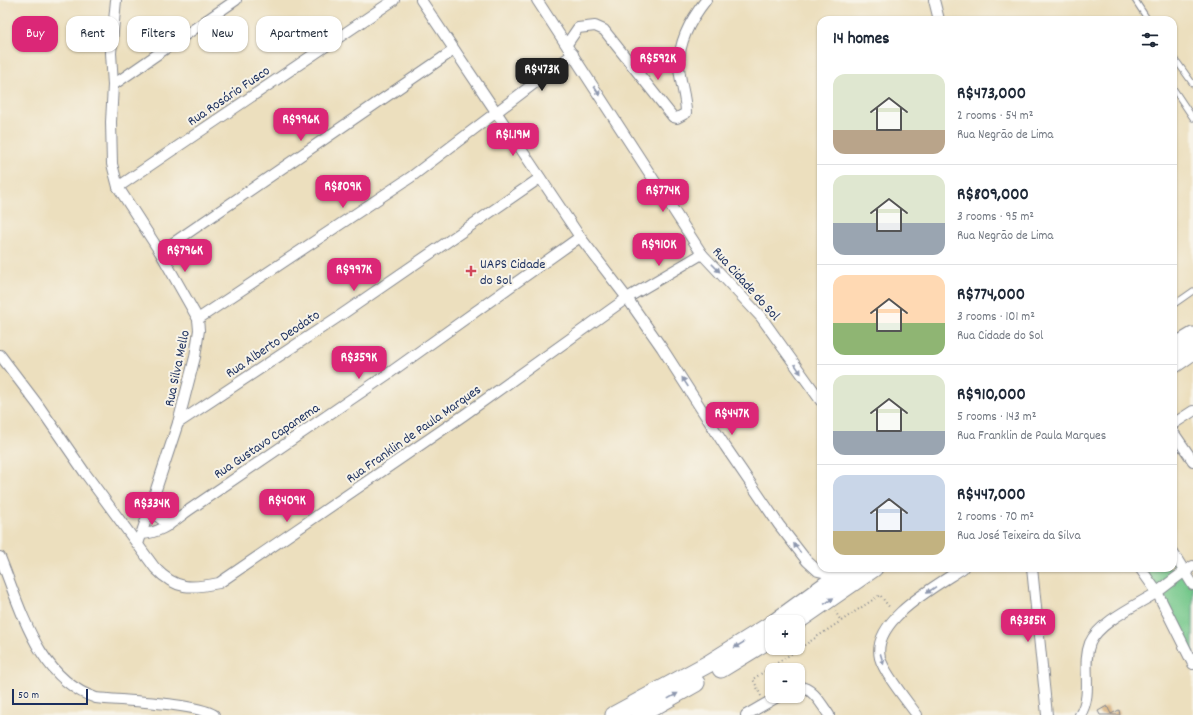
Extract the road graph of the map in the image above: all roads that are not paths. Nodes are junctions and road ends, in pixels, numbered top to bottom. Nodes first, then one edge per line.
1 (116, 0) edge
2 (236, 0) edge
3 (394, 0) edge
4 (421, 0) edge
5 (537, 0) edge
6 (706, 0) edge
7 (934, 0) edge
8 (1134, 0) edge
9 (938, 16) edge
10 (1145, 16) edge
11 (567, 44) junction
12 (454, 50) junction
13 (573, 54) junction
14 (1177, 62) edge
15 (1193, 84) edge
16 (113, 85) junction
17 (1177, 94) edge
18 (497, 113) junction
19 (1193, 118) edge
20 (540, 178) junction
21 (118, 187) junction
22 (580, 237) junction
23 (160, 252) junction
24 (702, 254) junction
25 (1193, 291) edge
26 (627, 298) junction
27 (1177, 302) edge
28 (198, 319) junction
29 (1193, 336) edge
30 (1177, 346) edge
31 (1193, 351) edge
32 (0, 355) edge
33 (1177, 362) edge
34 (817, 395) edge
35 (1193, 411) edge
36 (1177, 421) edge
37 (178, 423) junction
38 (1177, 438) edge
39 (1193, 461) edge
40 (148, 509) junction
41 (169, 525) junction
42 (139, 539) junction
43 (0, 557) edge
44 (1177, 560) edge
45 (1193, 566) edge
46 (817, 570) edge
47 (844, 572) edge
48 (868, 572) edge
49 (957, 572) edge
50 (1032, 572) edge
51 (1143, 572) edge
52 (1184, 572) junction
53 (1193, 585) edge
54 (1156, 592) junction
55 (785, 615) edge
56 (805, 616) edge
57 (765, 628) edge
58 (765, 642) edge
59 (1193, 664) edge
60 (805, 690) edge
61 (768, 703) edge
62 (214, 715) edge
63 (614, 715) edge
64 (639, 715) edge
65 (746, 715) edge
66 (829, 715) edge
67 (917, 715) edge
68 (1047, 715) edge
69 (1080, 715) edge

1 - 16 street, Rua Silva Mello
2 - 16 street
3 - 21 street, Rua Rosário Fusco
4 - 12 street
5 - 11 street, Rua Cidade do Sol
6 - 11 street
7 - 9 street
8 - 10 lane
11 - 13 street, Rua Cidade do Sol
12 - 18 street
12 - 23 street
13 - 18 street
13 -> 24 street, Rua Cidade do Sol
14 - 15 lane
16 - 21 street, Rua Silva Mello
17 - 19 lane
18 - 20 street
18 - 28 street
20 - 22 street
20 - 37 street, Rua Alberto Deodato
21 - 23 street, Rua Silva Mello
22 - 26 street
22 - 41 street, Rua Gustavo Capanema
23 - 28 street, Rua Silva Mello
24 - 26 street, Rua Franklin de Paula Marques
24 -> 34 street, Rua Cidade do Sol
25 - 27 lane
26 - 42 street, Rua Franklin de Paula Marques
46 -> 26 street
28 - 37 street, Rua Silva Mello
29 - 30 highway
31 - 33 highway
32 - 42 street, Rua Franklin de Paula Marques
35 - 36 street
37 - 40 street, Rua Silva Mello
38 - 39 street
40 - 41 street
40 - 42 street, Rua Silva Mello
41 - 42 street, Rua Gustavo Capanema
43 - 62 street
44 - 52 street
45 - 52 street
47 - 55 highway
56 -> 48 highway
49 -> 67 street
50 - 68 street
51 - 54 street
52 - 53 street
52 - 54 street
54 - 59 street
54 - 69 street
57 -> 63 highway
64 -> 58 highway
60 - 66 street
61 - 65 street

